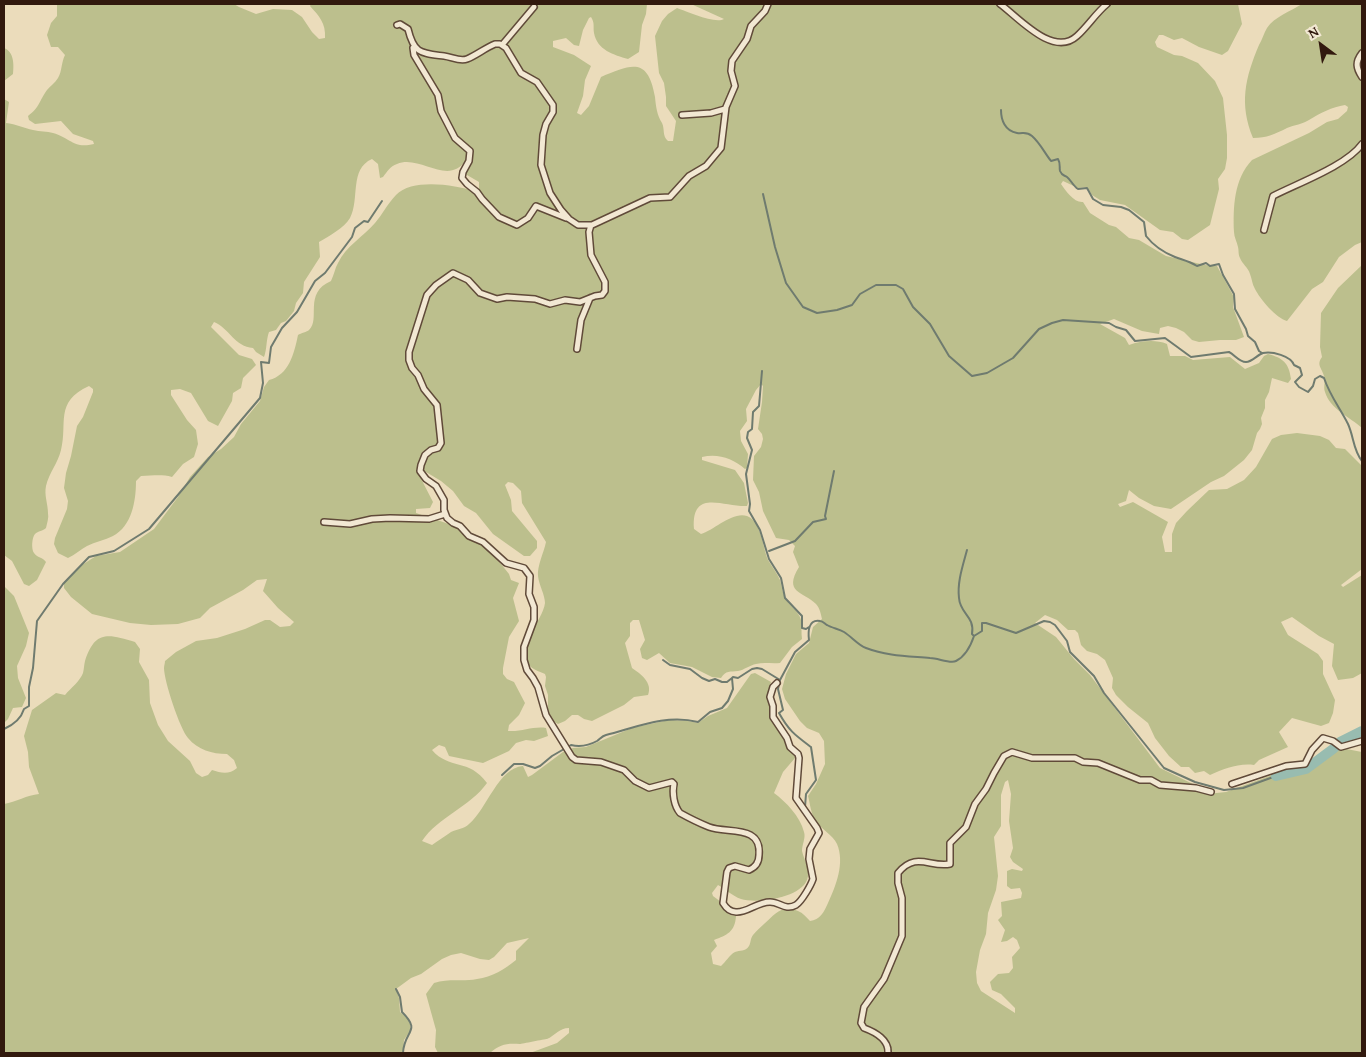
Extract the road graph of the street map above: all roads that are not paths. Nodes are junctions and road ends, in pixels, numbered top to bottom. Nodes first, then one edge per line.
1 (768, 4) edge
2 (1000, 4) edge
3 (1107, 4) edge
4 (534, 7) dead end
5 (397, 25) dead end
6 (413, 45) junction
7 (502, 45) junction
8 (1362, 53) edge
9 (1362, 77) edge
10 (725, 109) junction
11 (682, 115) dead end
12 (1362, 144) edge
13 (569, 219) junction
14 (591, 225) junction
15 (1264, 230) dead end
16 (590, 298) junction
17 (577, 349) dead end
18 (445, 514) junction
19 (324, 522) dead end
20 (777, 682) dead end
21 (1362, 741) edge
22 (1232, 784) dead end
23 (1211, 792) dead end
24 (888, 1053) edge

1 - 10 street
2 - 3 street
4 - 7 street
5 - 6 street
6 - 7 street
6 - 13 street
7 - 13 street
8 - 9 street
10 - 11 street
10 - 14 street
12 - 15 street
13 - 14 street
14 - 16 street
16 - 17 street
16 - 18 street
18 - 19 street
18 - 20 street
21 - 22 street
23 - 24 street

